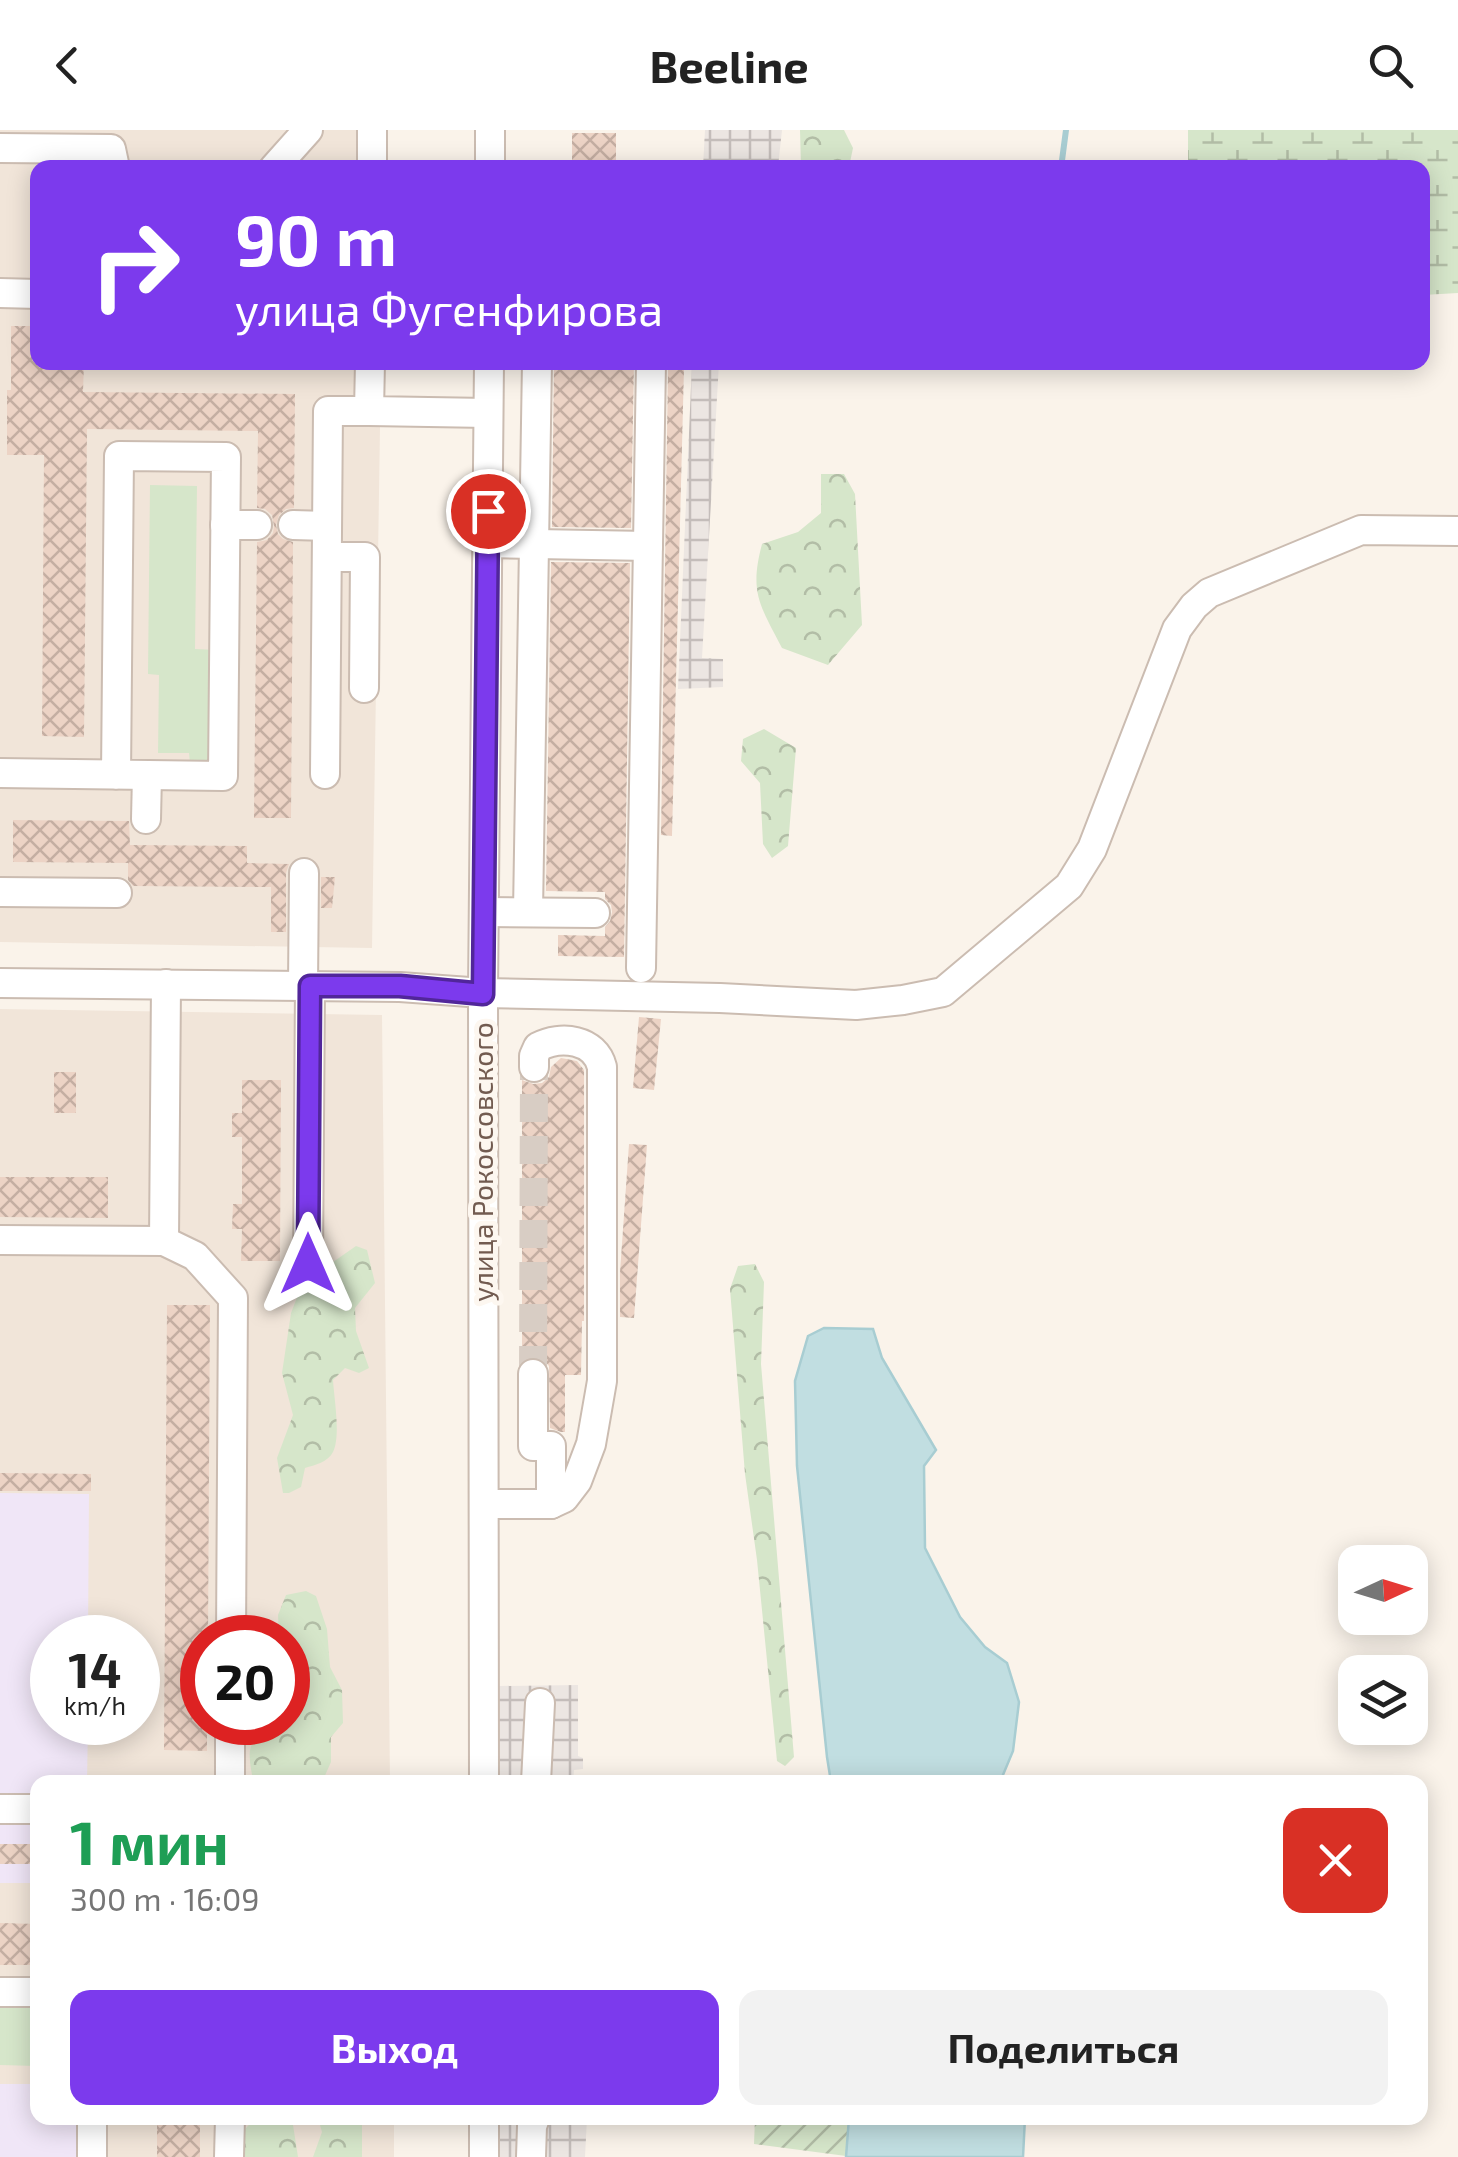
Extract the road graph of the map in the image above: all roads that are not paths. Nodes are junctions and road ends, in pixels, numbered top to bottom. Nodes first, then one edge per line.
1 (308, 130) edge
2 (372, 130) edge
3 (490, 130) edge
4 (0, 148) edge
5 (112, 149) edge
6 (281, 160) edge
7 (372, 160) edge
8 (490, 160) edge
9 (0, 293) edge
10 (30, 294) edge
11 (370, 370) edge
12 (489, 370) edge
13 (537, 370) edge
14 (652, 370) edge
15 (370, 411) junction
16 (488, 413) junction
17 (225, 525) junction
18 (257, 525) dead end
19 (293, 526) dead end
20 (327, 526) junction
21 (1458, 531) edge
22 (487, 543) junction
23 (534, 544) junction
24 (648, 546) junction
25 (327, 557) junction
26 (364, 688) dead end
27 (0, 774) edge
28 (116, 774) junction
29 (325, 774) dead end
30 (147, 775) junction
31 (146, 818) dead end
32 (304, 872) dead end
33 (0, 892) edge
34 (117, 893) dead end
35 (484, 912) junction
36 (528, 912) junction
37 (596, 914) dead end
38 (641, 968) dead end
39 (0, 983) edge
40 (166, 984) junction
41 (306, 986) junction
42 (483, 994) junction
43 (534, 1067) dead end
44 (0, 1240) edge
45 (164, 1241) junction
46 (308, 1264) dead end
47 (533, 1374) tunnel mouth
48 (484, 1504) junction
49 (551, 1504) junction
50 (230, 1615) edge
51 (540, 1702) dead end
52 (230, 1745) edge
53 (230, 1775) edge
54 (484, 1775) edge
55 (536, 1775) edge
56 (0, 1809) edge
57 (30, 1809) edge
58 (0, 1992) edge
59 (30, 1992) edge
60 (92, 2125) edge
61 (230, 2125) edge
62 (484, 2125) edge
63 (532, 2125) edge
64 (92, 2157) edge
65 (230, 2157) edge
66 (484, 2157) edge
67 (531, 2157) edge

1 - 6 street
2 - 7 street
3 - 8 street
4 - 5 street
9 - 10 street
11 - 15 street
12 - 16 street, улица Рокоссовского
13 - 23 street
14 - 24 street
15 - 16 street
15 - 20 street
16 - 22 street, улица Рокоссовского
17 - 18 street
17 - 28 street
17 - 30 street
19 - 20 street
20 - 25 street
21 - 42 street
22 - 23 street
22 - 35 street, улица Рокоссовского
23 - 24 street
23 - 36 street
24 - 38 street
25 - 26 street
25 - 29 street
27 - 28 street
28 - 30 street
30 - 31 street
32 - 41 street
33 - 34 street
35 - 36 street
35 - 42 street, улица Рокоссовского
36 - 37 street
39 - 40 street
40 - 41 street
40 - 45 street
41 - 42 street
41 - 46 street
42 - 48 street, улица Рокоссовского
43 - 49 street
44 - 45 street
45 - 50 street
47 - 49 street
48 - 49 street
48 - 54 street, улица Рокоссовского
51 - 55 street
52 - 53 street
56 - 57 street
58 - 59 street
60 - 64 street
61 - 65 street
62 - 66 street
63 - 67 street

